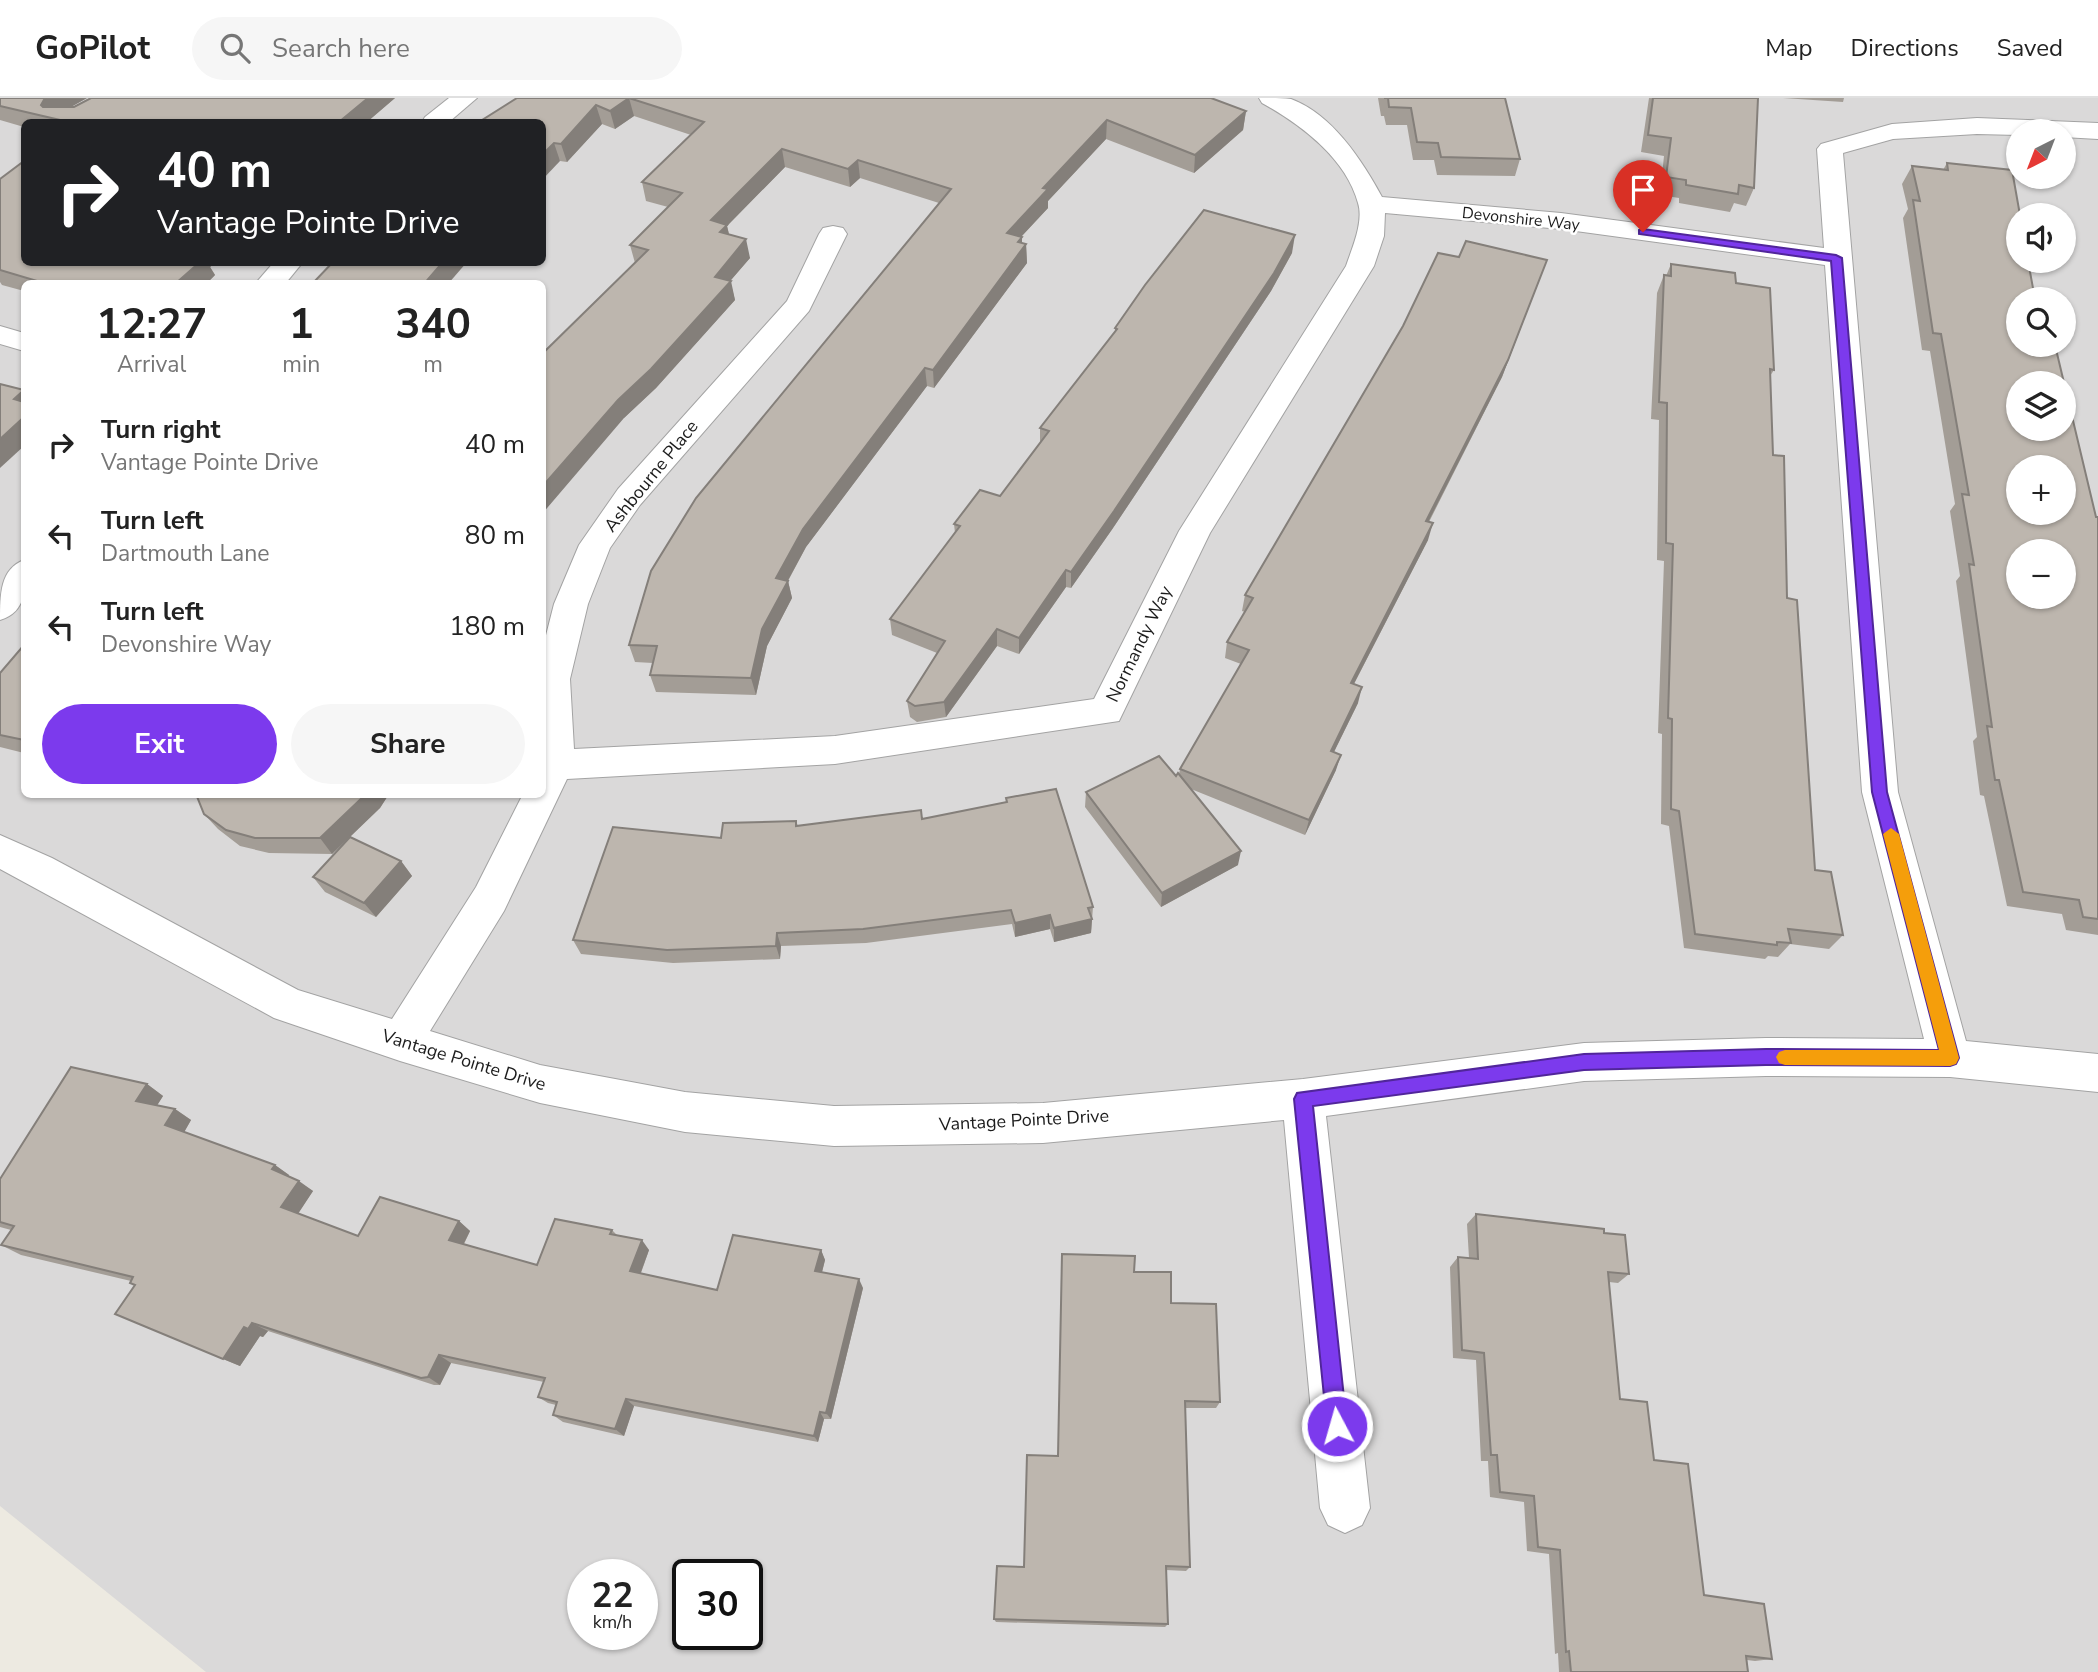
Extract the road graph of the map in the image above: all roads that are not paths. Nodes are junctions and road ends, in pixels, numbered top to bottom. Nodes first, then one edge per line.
1 (465, 98) edge
2 (1271, 98) edge
3 (438, 119) edge
4 (2098, 131) edge
5 (1372, 204) junction
6 (833, 234) dead end
7 (1836, 258) junction
8 (286, 266) edge
9 (273, 280) edge
10 (0, 335) edge
11 (21, 341) edge
12 (21, 576) edge
13 (0, 608) edge
14 (547, 784) edge
15 (540, 798) edge
16 (0, 851) edge
17 (400, 1042) junction
18 (1950, 1058) junction
19 (2098, 1073) edge
20 (1303, 1099) junction
21 (1345, 1507) dead end

1 - 3 street
2 - 5 street
4 - 7 street
5 - 7 street, Devonshire Way
5 - 14 street, Normandy Way
6 - 14 street, Ashbourne Place
7 - 18 street
8 - 9 street
10 - 11 street
12 - 13 street
15 - 17 street, Ashbourne Place
16 - 17 street, Vantage Pointe Drive
17 - 20 street, Vantage Pointe Drive
18 - 19 street, Vantage Pointe Drive
18 - 20 street, Vantage Pointe Drive
20 - 21 street

